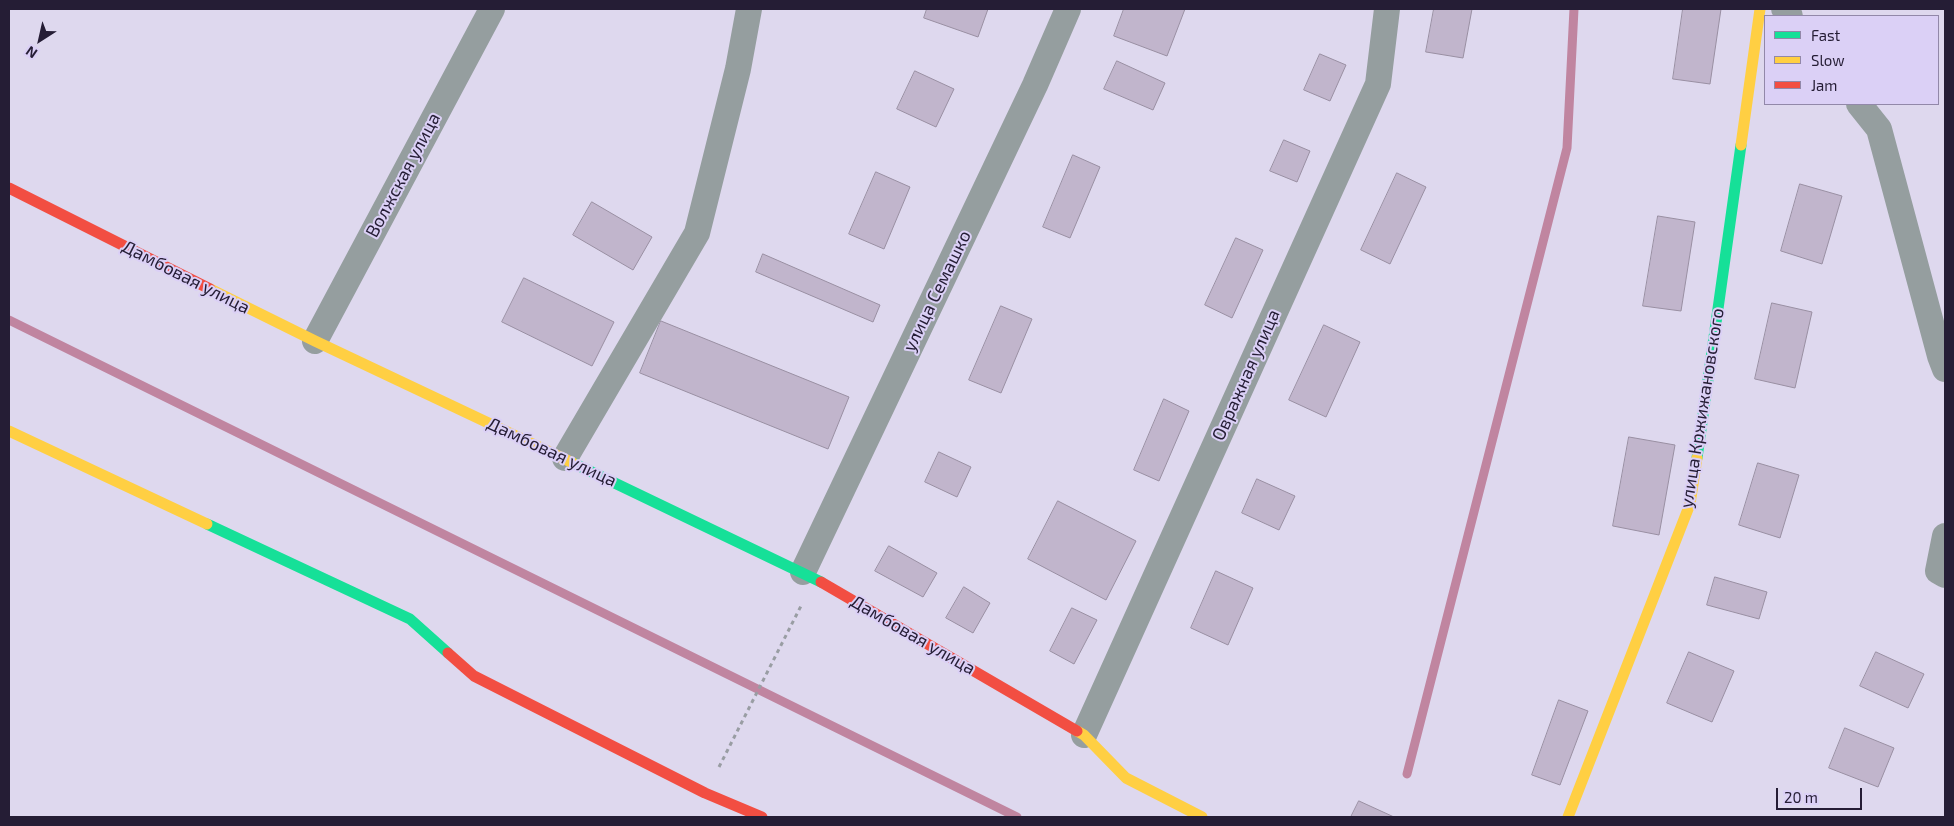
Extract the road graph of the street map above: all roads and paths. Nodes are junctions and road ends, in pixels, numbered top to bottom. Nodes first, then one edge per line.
1 (492, 9) edge
2 (749, 9) edge
3 (1068, 9) edge
4 (1387, 9) edge
5 (1760, 9) edge
6 (1860, 105) edge
7 (9, 188) edge
8 (314, 341) junction
9 (1945, 369) edge
10 (9, 431) edge
11 (565, 458) junction
12 (1945, 536) edge
13 (809, 575) junction
14 (1945, 575) edge
15 (1084, 735) junction
16 (733, 741) dead end
17 (762, 817) edge
18 (1202, 817) edge
19 (1568, 817) edge

1 - 8 street, Волжская улица
2 - 11 street
3 - 13 street, улица Семашко
4 - 15 street, Овражная улица
5 - 19 street, улица Кржижановского
6 - 9 street
7 - 8 street, Дамбовая улица
8 - 11 street, Дамбовая улица
10 - 17 street
11 - 13 street, Дамбовая улица
12 - 14 street
13 - 15 street, Дамбовая улица
13 - 16 path
15 - 18 street, Дамбовая улица

